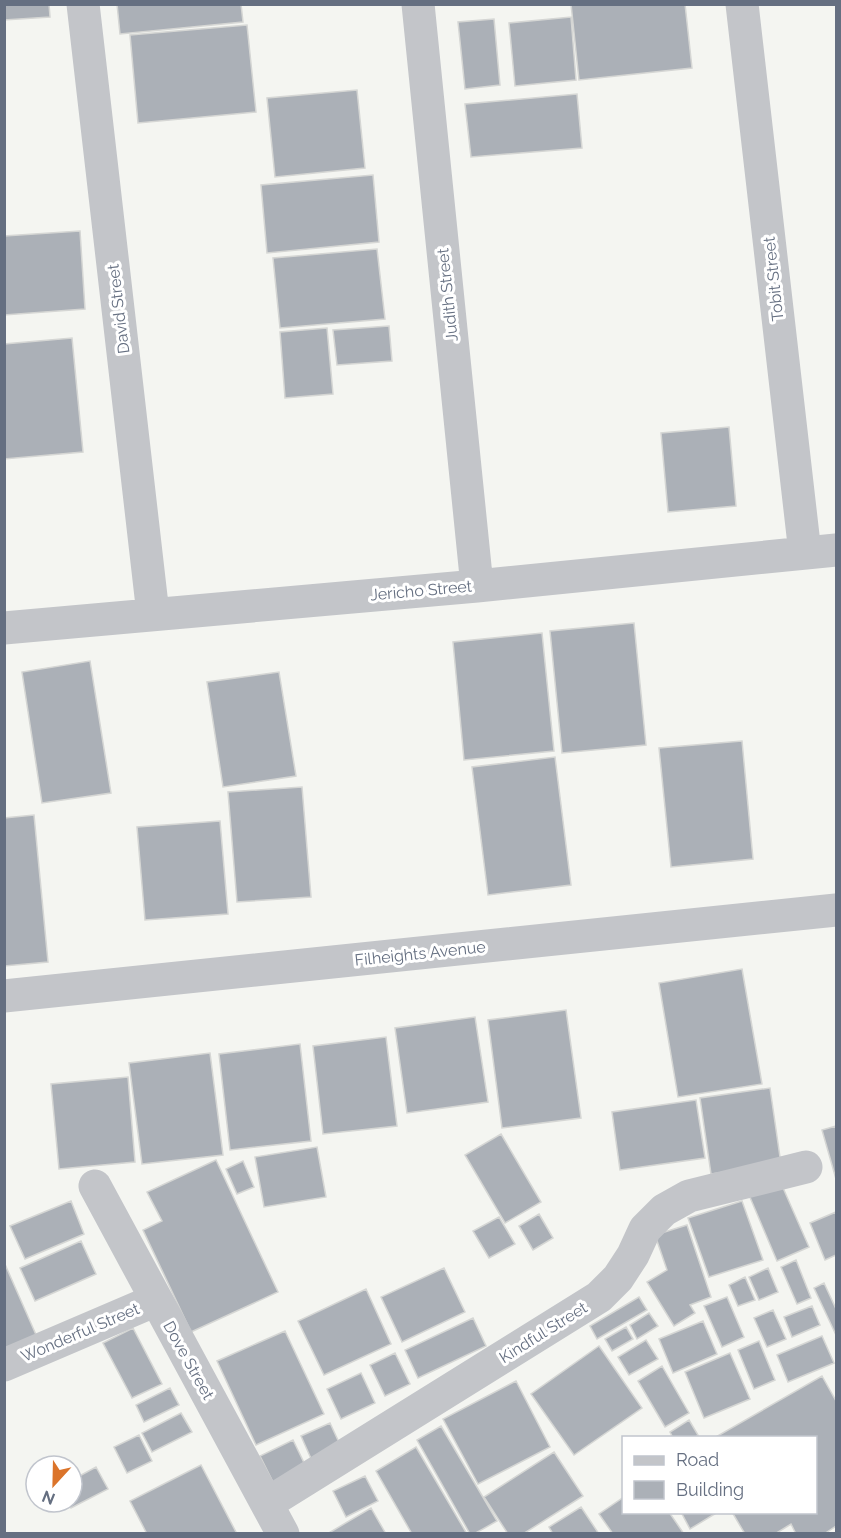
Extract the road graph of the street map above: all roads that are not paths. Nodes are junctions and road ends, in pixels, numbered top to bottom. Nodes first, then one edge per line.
1 (83, 4) edge
2 (418, 4) edge
3 (742, 4) edge
4 (837, 550) edge
5 (805, 553) junction
6 (477, 585) junction
7 (153, 615) junction
8 (4, 628) edge
9 (837, 910) edge
10 (4, 996) edge
11 (806, 1167) dead end
12 (95, 1186) dead end
13 (156, 1300) junction
14 (4, 1365) edge
15 (268, 1503) junction
16 (283, 1533) edge

1 - 7 street, David Street
2 - 6 street, Judith Street
3 - 5 street, Tobit Street
4 - 5 street, Jericho Street
5 - 6 street, Jericho Street
6 - 7 street, Jericho Street
7 - 8 street, Jericho Street
9 - 10 street, Filheights Avenue
11 - 15 street, Kindful Street
12 - 13 street, Dove Street
13 - 14 street, Wonderful Street
13 - 15 street, Dove Street
15 - 16 street, Dove Street

